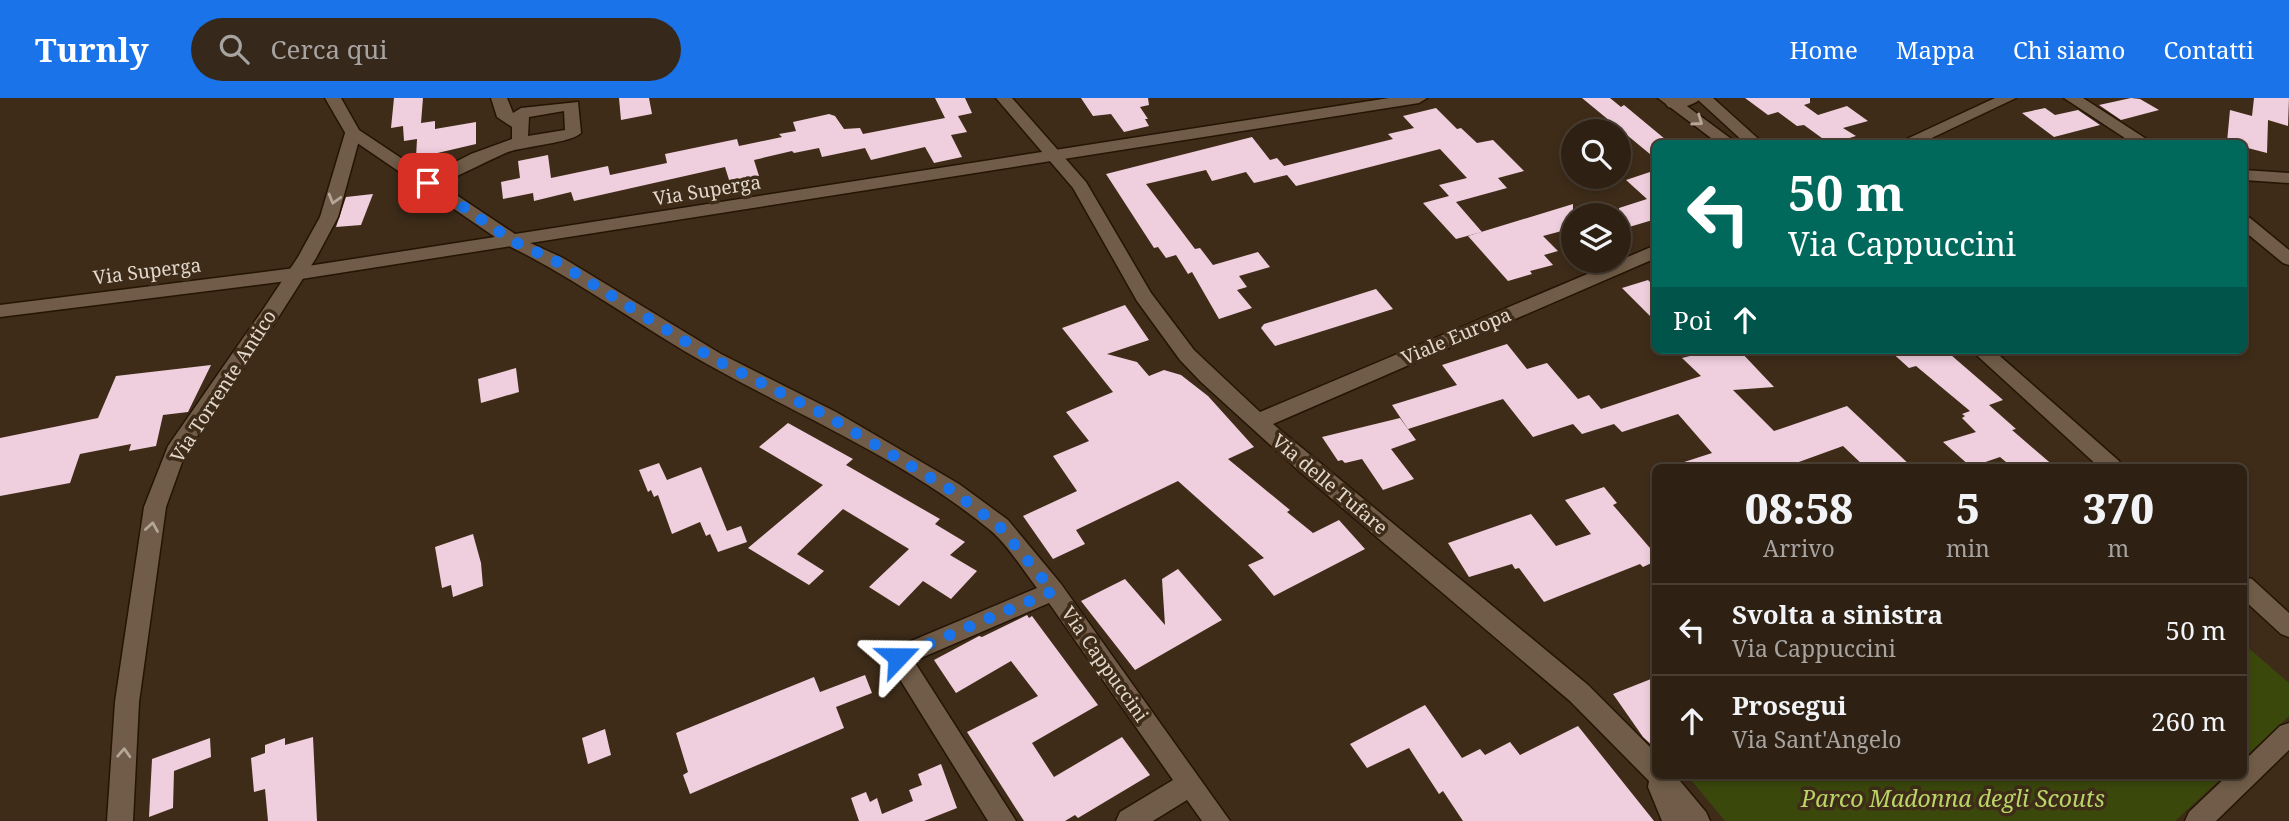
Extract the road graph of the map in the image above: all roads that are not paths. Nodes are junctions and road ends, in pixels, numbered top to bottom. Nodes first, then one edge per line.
1 (333, 98) edge
2 (499, 98) edge
3 (1004, 98) edge
4 (1419, 98) edge
5 (1693, 98) edge
6 (1704, 98) edge
7 (2008, 98) edge
8 (2072, 98) edge
9 (1670, 101) edge
10 (353, 133) junction
11 (1724, 140) edge
12 (1751, 140) edge
13 (1913, 140) edge
14 (2140, 140) edge
15 (1054, 157) junction
16 (2247, 175) edge
17 (2289, 178) edge
18 (428, 183) junction
19 (2247, 224) edge
20 (513, 241) junction
21 (1652, 253) edge
22 (2289, 258) edge
23 (295, 274) junction
24 (0, 311) edge
25 (1985, 354) edge
26 (1257, 422) junction
27 (2109, 464) edge
28 (2247, 589) edge
29 (1053, 591) junction
30 (2289, 627) edge
31 (2289, 734) edge
32 (1652, 769) edge
33 (2247, 774) edge
34 (1658, 779) edge
35 (1661, 779) edge
36 (2242, 779) edge
37 (1190, 784) junction
38 (120, 821) edge
39 (1003, 821) edge
40 (1129, 821) edge
41 (1217, 821) edge
42 (1675, 821) edge
43 (1697, 821) edge
44 (2198, 821) edge

1 - 10 street
2 - 18 street
3 - 15 street, Via delle Tufare
4 - 15 street, Via Superga
5 - 9 street
6 - 12 street
7 - 13 street
8 - 14 street
9 -> 11 street
10 - 18 street, Via Cappuccini
10 -> 23 street, Via Torrente Antico
15 - 20 street, Via Superga
15 - 26 street, Via delle Tufare
16 - 17 street
18 - 20 street, Via Cappuccini
19 - 22 street
20 - 23 street, Via Superga
20 - 29 street, Via Cappuccini
21 - 26 street, Viale Europa
23 - 24 street, Via Superga
38 -> 23 street, Via Torrente Antico
25 - 27 street
26 - 32 street, Via delle Tufare
28 - 30 street
29 - 37 street, Via Cappuccini
29 - 39 street
31 - 33 street
34 - 42 street, Via delle Tufare
35 - 43 street, Via delle Tufare
36 - 44 street
37 - 40 street
37 - 41 street, Via Cappuccini

